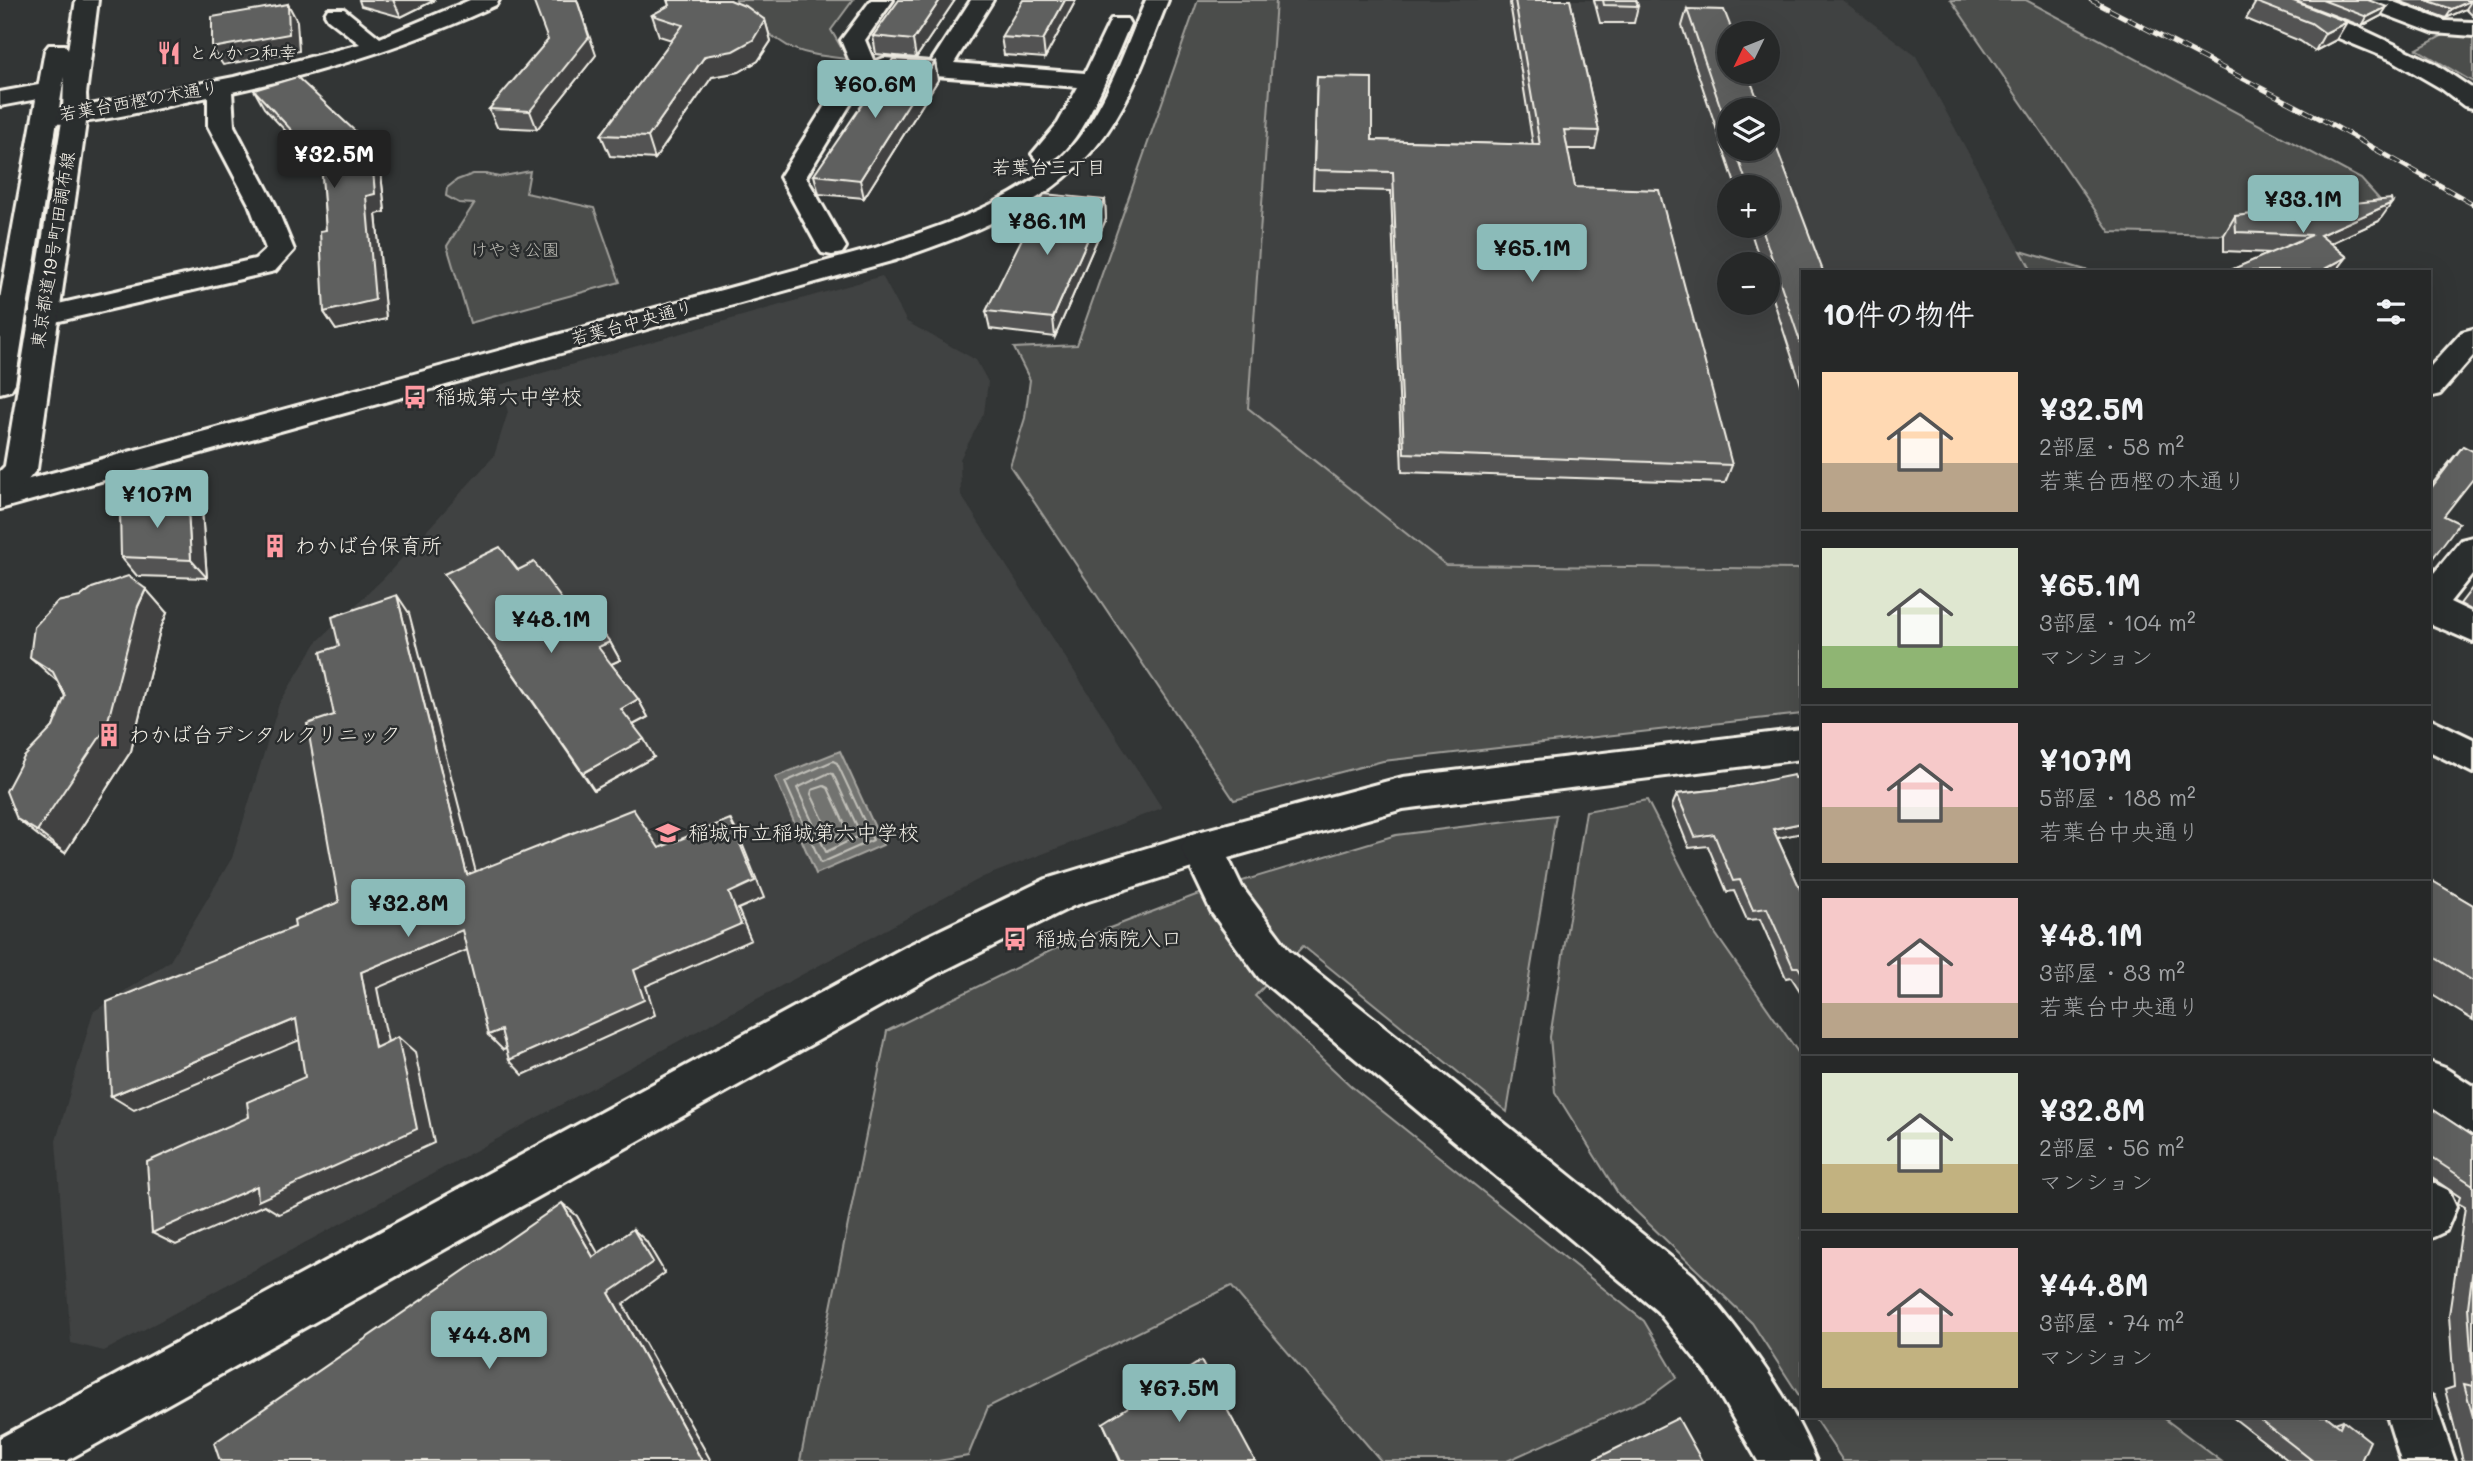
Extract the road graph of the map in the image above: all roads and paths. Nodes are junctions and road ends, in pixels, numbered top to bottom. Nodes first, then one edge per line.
1 (65, 0) edge
2 (87, 0) edge
3 (466, 0) edge
4 (488, 0) edge
5 (882, 0) edge
6 (982, 0) edge
7 (1130, 0) edge
8 (1157, 0) edge
9 (2266, 0) edge
10 (2368, 0) edge
11 (329, 17) dead end
12 (2473, 29) edge
13 (363, 44) junction
14 (863, 64) junction
15 (939, 68) junction
16 (1091, 81) junction
17 (220, 88) junction
18 (50, 90) junction
19 (0, 99) edge
20 (2473, 101) edge
21 (75, 110) junction
22 (46, 117) junction
23 (832, 247) junction
24 (42, 316) junction
25 (2473, 338) edge
26 (0, 383) edge
27 (2431, 385) edge
28 (10, 472) edge
29 (0, 491) edge
30 (0, 498) edge
31 (2473, 549) edge
32 (2431, 603) edge
33 (2431, 607) edge
34 (2473, 629) edge
35 (2431, 734) edge
36 (1801, 744) edge
37 (2473, 757) edge
38 (1202, 848) junction
39 (2431, 1085) edge
40 (2473, 1113) edge
41 (2415, 1418) edge
42 (12, 1461) edge
43 (1790, 1461) edge
44 (2428, 1461) edge

1 - 18 street, 東京都道19号町田調布線
2 - 21 street, 東京都道19号町田調布線
3 - 13 street, 若葉台西樫の木通り
4 - 17 street, 若葉台西樫の木通り
5 - 14 street
6 - 15 street
7 - 16 street, 若葉台中央通り
8 - 30 street, 若葉台中央通り
9 - 20 street
10 - 12 street
11 - 13 street
13 - 21 street, 若葉台西樫の木通り
14 - 15 street
14 - 23 street
15 - 16 street
16 - 23 street, 若葉台中央通り
17 - 21 street, 若葉台西樫の木通り
17 - 24 street
18 - 19 street
18 - 22 street, 東京都道19号町田調布線
21 - 22 street, 若葉台西樫の木通り
21 - 24 street, 東京都道19号町田調布線
22 - 26 street, 東京都道19号町田調布線
23 - 28 street, 若葉台中央通り
24 - 28 street, 東京都道19号町田調布線
25 - 27 street
28 - 29 street
31 - 32 street
33 - 34 street
35 - 37 street
36 - 38 street
38 - 42 street
38 - 43 street
39 - 40 street
41 - 44 street

